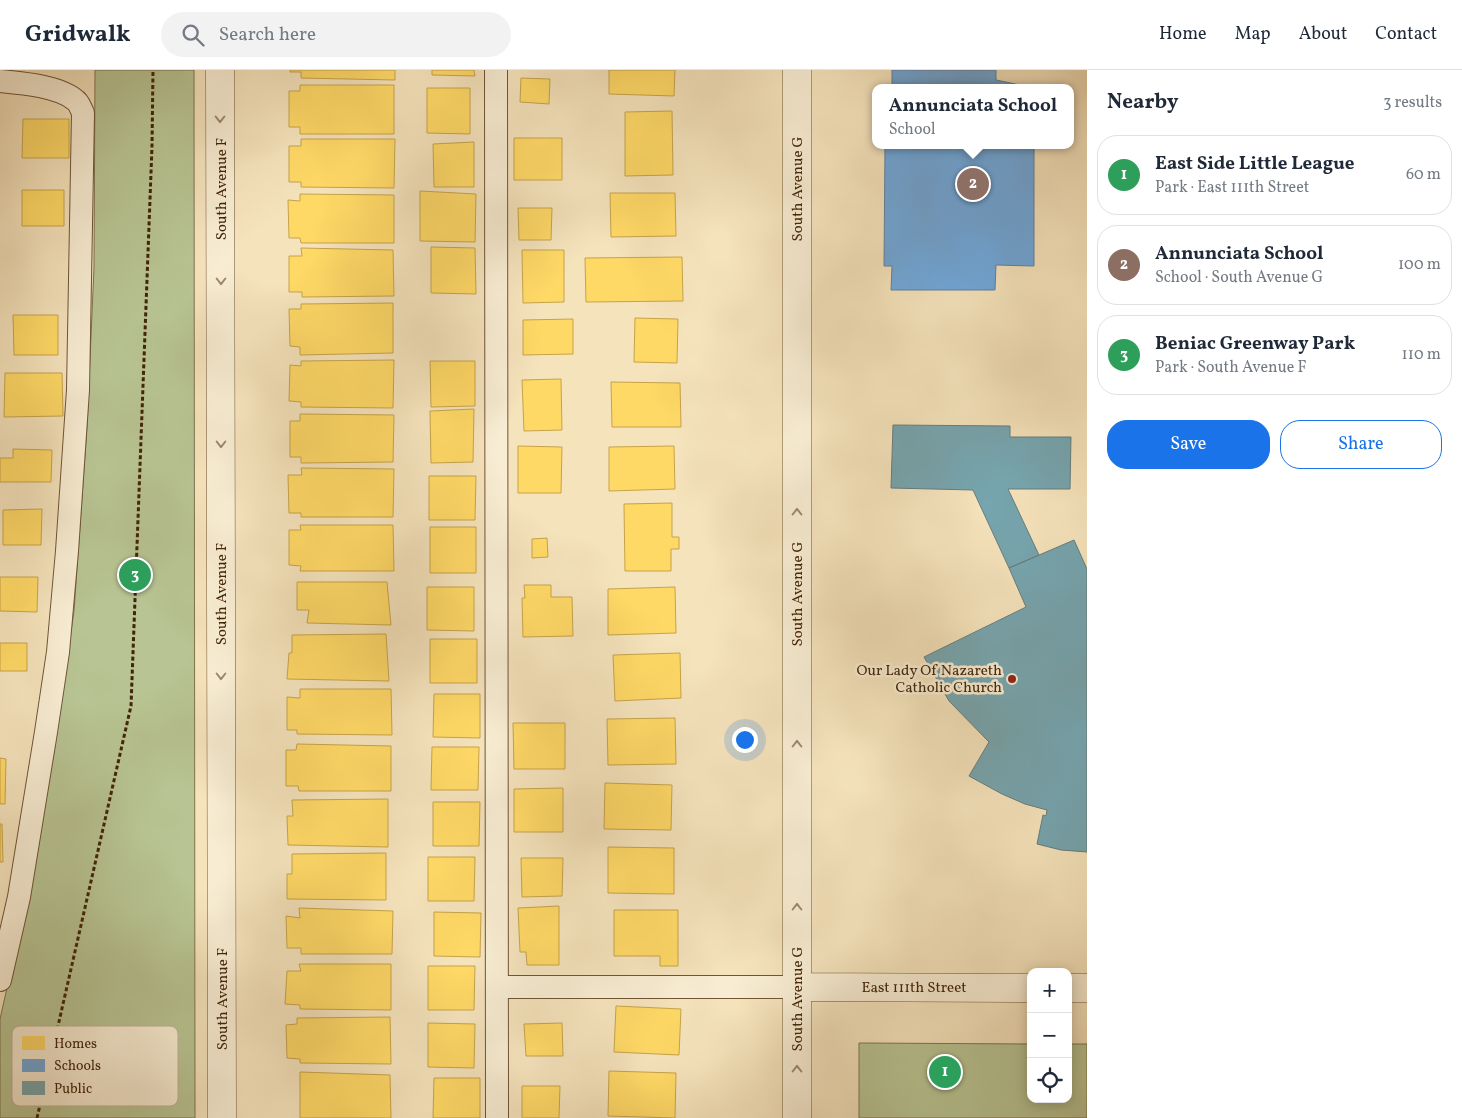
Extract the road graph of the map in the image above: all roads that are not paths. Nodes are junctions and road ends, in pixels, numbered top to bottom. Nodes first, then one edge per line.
1 (220, 70) edge
2 (496, 70) edge
3 (797, 70) edge
4 (0, 81) edge
5 (0, 980) edge
6 (497, 987) junction
7 (797, 987) junction
8 (1027, 988) edge
9 (1072, 988) edge
10 (1087, 988) edge
11 (222, 1118) edge
12 (497, 1118) edge
13 (797, 1118) edge

1 -> 11 street, South Avenue F
2 - 6 lane
7 -> 3 street, South Avenue G
4 - 5 lane
6 - 7 lane
6 - 12 lane
7 - 8 street, East 111th Street
13 -> 7 street, South Avenue G
9 - 10 street

